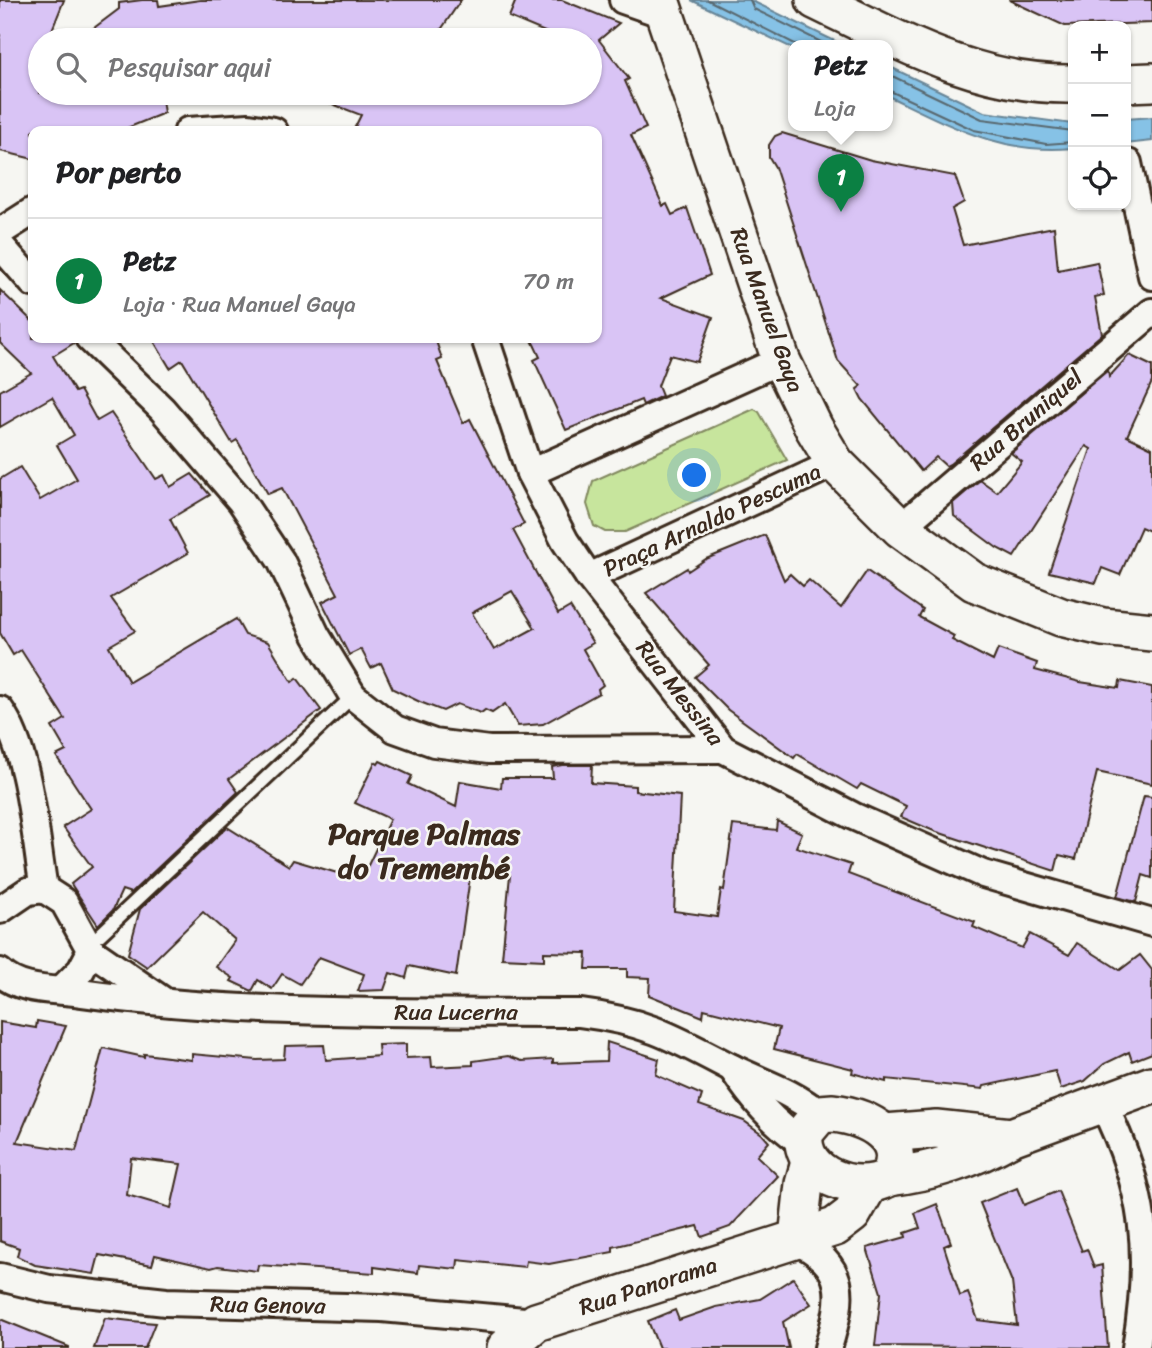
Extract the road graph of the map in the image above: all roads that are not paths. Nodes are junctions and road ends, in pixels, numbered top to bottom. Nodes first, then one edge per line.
1 (623, 0) edge
2 (815, 0) edge
3 (662, 5) edge
4 (1152, 82) edge
5 (1131, 83) edge
6 (1068, 84) edge
7 (1131, 177) edge
8 (28, 214) edge
9 (0, 232) edge
10 (0, 245) edge
11 (1152, 276) edge
12 (28, 277) edge
13 (1152, 312) edge
14 (94, 343) edge
15 (487, 343) edge
16 (781, 360) junction
17 (835, 463) junction
18 (530, 473) junction
19 (900, 528) junction
20 (589, 577) junction
21 (1152, 632) edge
22 (353, 696) junction
23 (0, 710) edge
24 (723, 749) junction
25 (44, 889) junction
26 (0, 911) edge
27 (1152, 923) edge
28 (90, 948) junction
29 (0, 972) edge
30 (61, 990) junction
31 (169, 1005) junction
32 (1152, 1085) edge
33 (1103, 1104) junction
34 (886, 1133) junction
35 (1011, 1137) junction
36 (811, 1139) junction
37 (878, 1182) junction
38 (795, 1238) junction
39 (0, 1277) edge
40 (536, 1322) junction
41 (506, 1348) edge
42 (828, 1348) edge
43 (1136, 1348) edge

1 - 3 street
2 - 6 street
3 - 16 street, Rua Manuel Gaya
4 - 5 street
7 - 11 street
8 - 9 street
10 - 12 street
13 - 19 street, Rua Bruniquel
14 - 22 street
15 - 18 street, Rua Messina
16 - 17 street, Rua Manuel Gaya
16 - 18 street
17 - 19 street, Rua Manuel Gaya
17 - 20 street, Praça Arnaldo Pescuma
18 - 20 street, Rua Messina
19 - 21 street, Rua Manuel Gaya
20 - 24 street, Rua Messina
22 - 24 street
22 - 28 lane
23 - 25 street
24 - 27 street, Rua Messina
25 - 26 street
25 - 28 street
28 - 30 street
28 - 31 street
29 - 30 street, Rua Lucerna
30 - 31 street, Rua Lucerna
31 - 36 street, Rua Lucerna
32 - 33 street
33 - 35 street
33 - 43 street
34 - 35 street
34 - 36 street
34 - 37 street
35 - 37 street
36 - 37 street
36 - 38 street
37 - 38 street, Rua Panorama
38 - 40 street, Rua Panorama
38 - 42 street
39 - 40 street, Rua Genova
40 - 41 street, Rua Panorama

